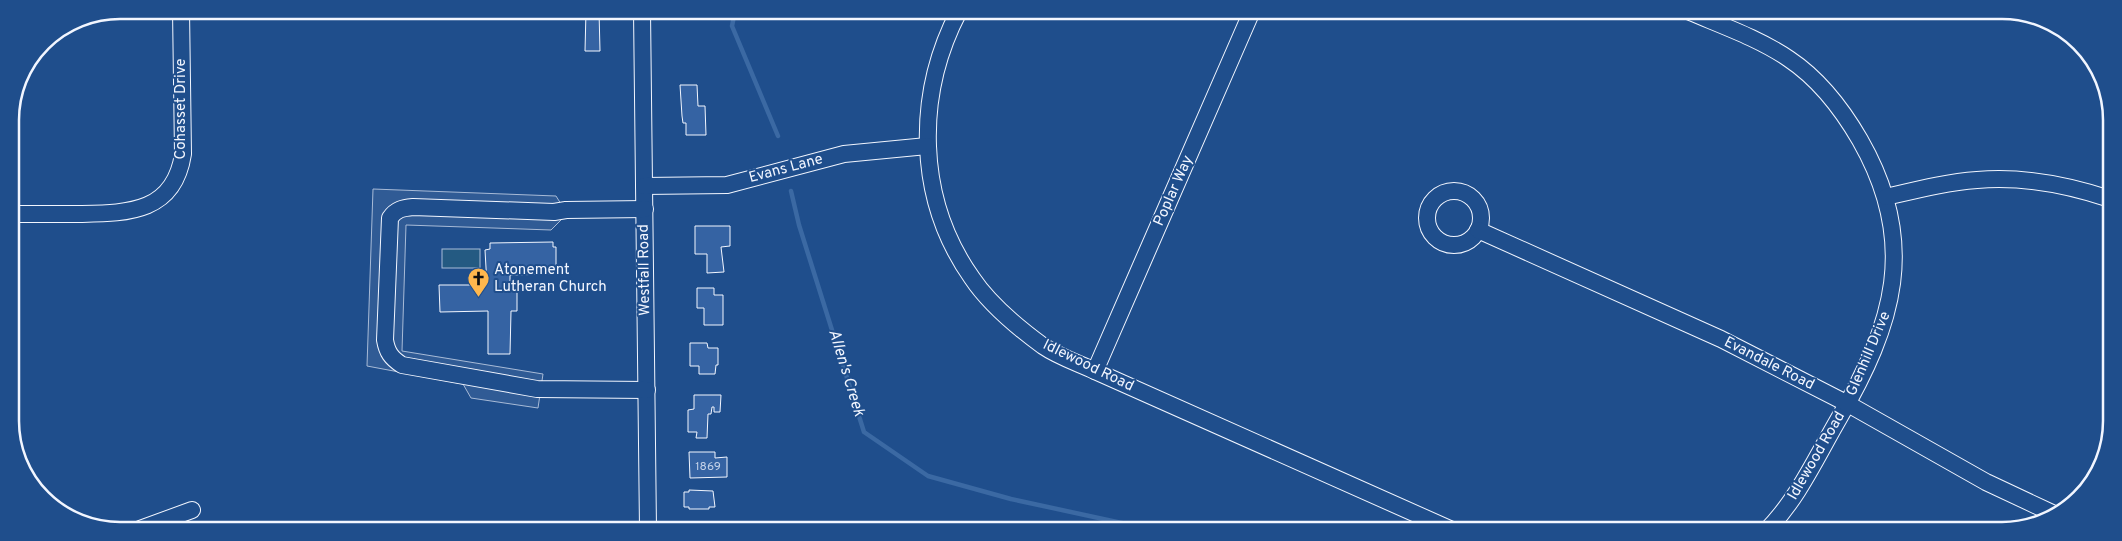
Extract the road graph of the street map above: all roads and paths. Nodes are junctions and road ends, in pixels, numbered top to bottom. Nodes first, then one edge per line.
1 (181, 19) edge
2 (642, 19) edge
3 (955, 19) edge
4 (1249, 19) edge
5 (1705, 19) edge
6 (927, 146) junction
7 (644, 186) junction
8 (2103, 196) edge
9 (1886, 197) junction
10 (644, 209) junction
11 (19, 214) edge
12 (1478, 230) dead end
13 (1095, 371) junction
14 (647, 390) junction
15 (1848, 404) junction
16 (192, 510) dead end
17 (2048, 511) edge
18 (159, 522) edge
19 (648, 522) edge
20 (1423, 522) edge
21 (1775, 522) edge

1 - 11 street, Cohasset Drive
2 - 7 street, Westfall Road
3 - 6 street, Idlewood Road
4 - 13 street, Poplar Way
5 - 9 street, Glenhill Drive
6 - 7 street, Evans Lane
6 - 13 street, Idlewood Road
7 - 10 street, Westfall Road
8 - 9 street
9 - 15 street, Glenhill Drive
10 - 14 street, Westfall Road
10 - 14 street
12 - 15 street, Evandale Road
13 - 20 street, Idlewood Road
14 - 19 street, Westfall Road
15 - 17 street, Evandale Road
15 - 21 street, Idlewood Road
16 - 18 street

